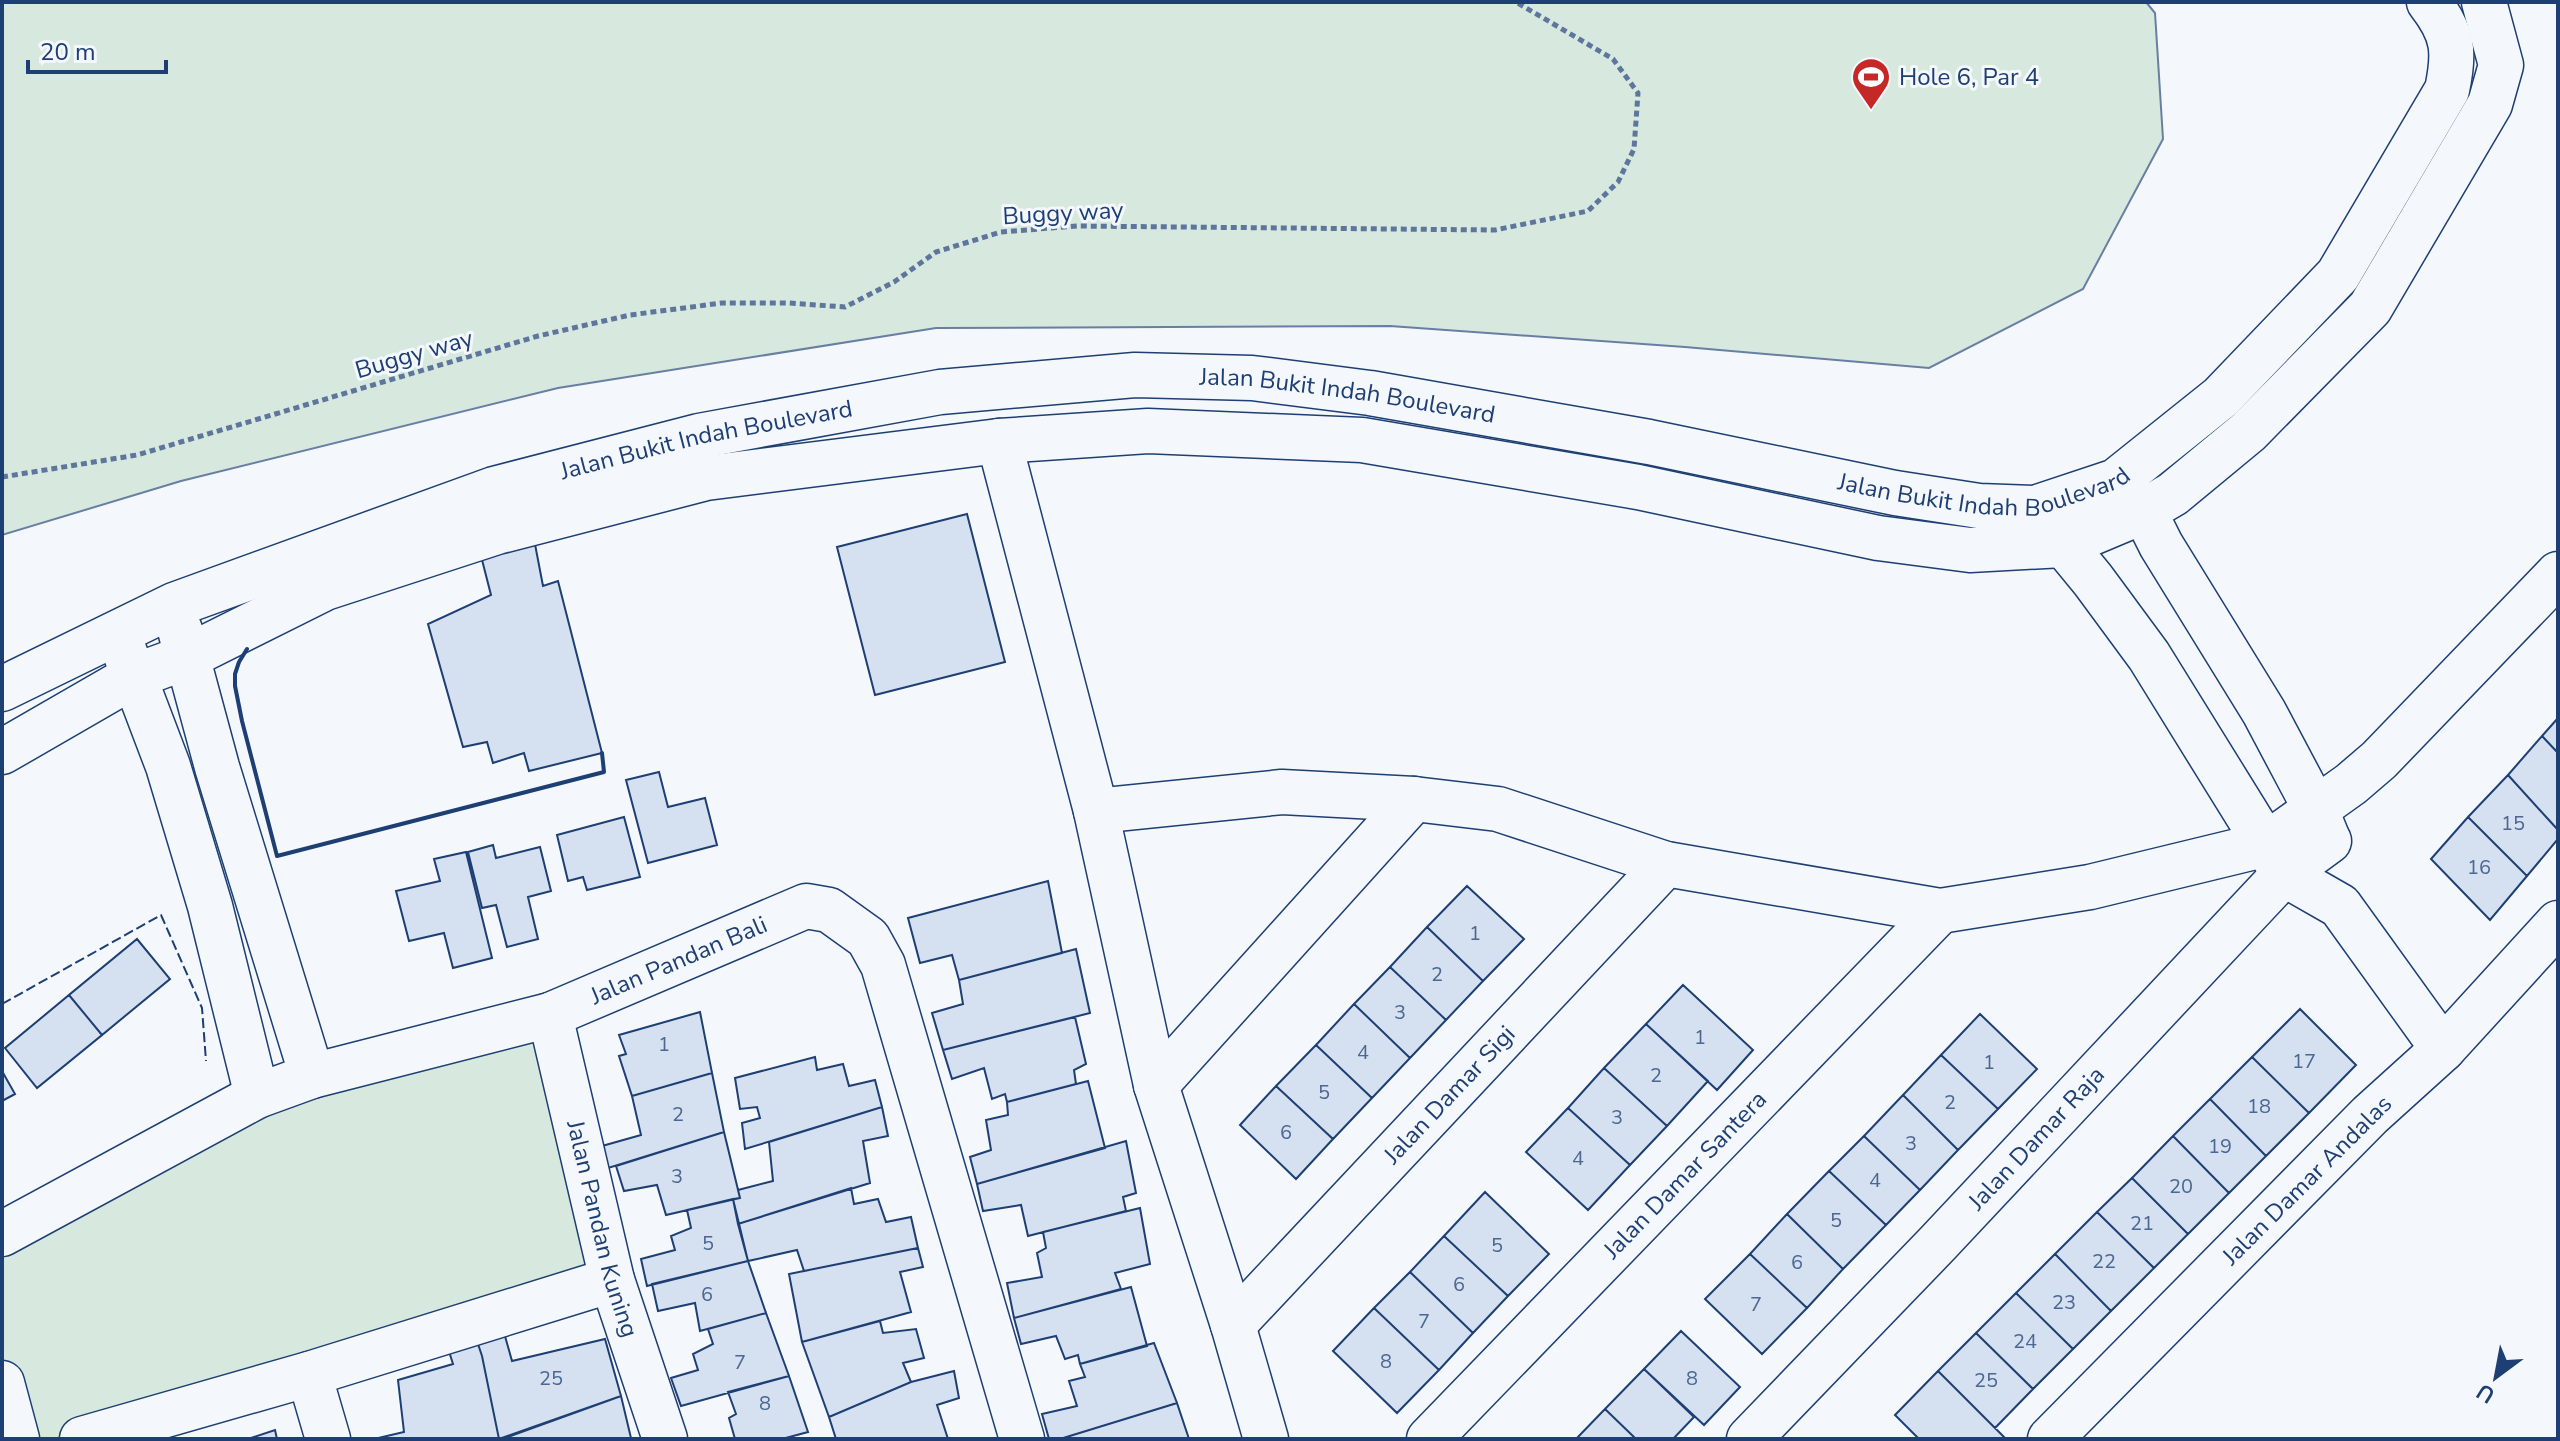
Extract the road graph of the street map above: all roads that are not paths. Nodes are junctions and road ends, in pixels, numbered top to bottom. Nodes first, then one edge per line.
1 (2429, 2) edge
2 (2484, 2) edge
3 (2506, 2) edge
4 (2501, 65) junction
5 (999, 441) junction
6 (2130, 496) junction
7 (2035, 508) junction
8 (2063, 545) junction
9 (2558, 574) edge
10 (174, 605) junction
11 (118, 632) junction
12 (187, 657) junction
13 (132, 677) junction
14 (2, 689) edge
15 (2, 752) edge
16 (1414, 799) junction
17 (1096, 811) junction
18 (2322, 826) junction
19 (2275, 859) junction
20 (1666, 864) junction
21 (2340, 906) junction
22 (1940, 911) junction
23 (2558, 923) edge
24 (550, 1015) junction
25 (2443, 1049) junction
26 (312, 1076) junction
27 (1156, 1085) junction
28 (257, 1096) junction
29 (2, 1234) edge
30 (612, 1280) junction
31 (1233, 1325) junction
32 (309, 1374) junction
33 (2, 1383) edge
34 (17, 1439) edge
35 (82, 1439) edge
36 (328, 1439) edge
37 (665, 1439) edge
38 (1022, 1439) edge
39 (1266, 1439) edge
40 (1429, 1439) edge
41 (1749, 1439) edge
42 (2050, 1439) edge

1 - 6 street, Jalan Bukit Indah Boulevard
2 - 4 street
3 - 4 street
4 - 6 street
5 - 8 street
5 - 12 street
5 - 17 street
6 - 7 street, Jalan Bukit Indah Boulevard
6 - 8 street
6 - 18 street
7 - 8 street
7 - 10 street, Jalan Bukit Indah Boulevard
8 - 19 street
9 - 18 street
10 - 11 street, Jalan Bukit Indah Boulevard
10 - 12 street
11 - 13 street
11 - 14 street, Jalan Bukit Indah Boulevard
12 - 13 street
12 - 26 street
13 - 15 street
13 - 28 street
16 - 17 street
16 - 20 street
16 - 27 street
17 - 27 street
18 - 19 street
18 - 21 street
19 - 21 street
19 - 22 street
19 - 41 street, Jalan Damar Raja
20 - 22 street
20 - 31 street, Jalan Damar Sigi
21 - 25 street
22 - 40 street, Jalan Damar Santera
23 - 25 street, Jalan Damar Andalas
24 - 26 street, Jalan Pandan Bali
24 - 30 street, Jalan Pandan Kuning
24 - 38 street, Jalan Pandan Bali
25 - 42 street, Jalan Damar Andalas
26 - 28 street, Jalan Pandan Bali
27 - 31 street
28 - 29 street, Jalan Pandan Bali
30 - 32 street
30 - 37 street, Jalan Pandan Kuning
31 - 39 street
32 - 35 street
32 - 36 street
33 - 34 street

